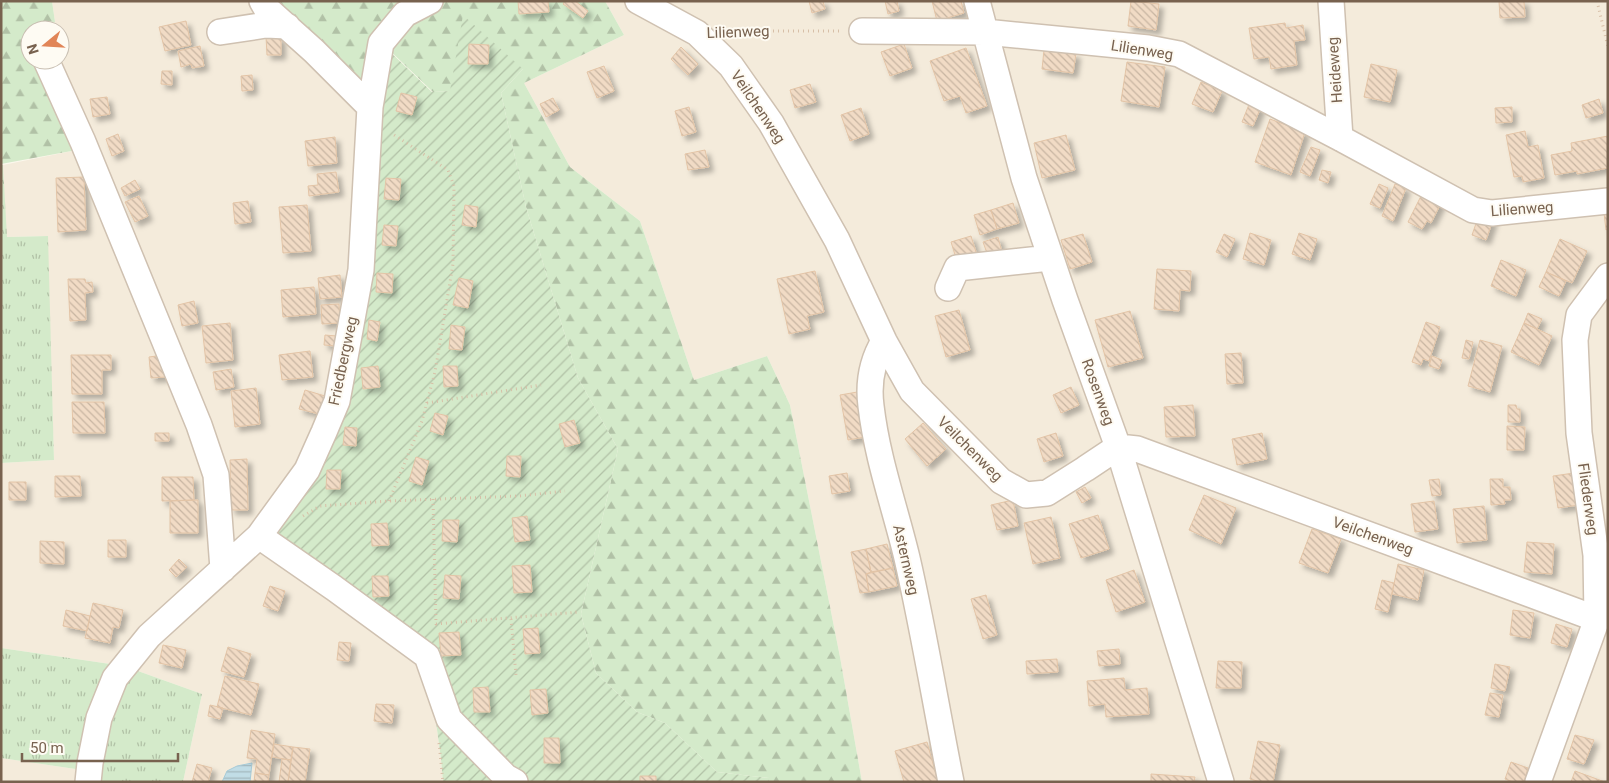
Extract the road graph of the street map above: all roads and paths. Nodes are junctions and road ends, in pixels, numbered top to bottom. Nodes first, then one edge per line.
1 (262, 1) edge
2 (430, 1) edge
3 (638, 1) edge
4 (977, 1) edge
5 (1331, 1) edge
6 (1597, 1) edge
7 (287, 26) junction
8 (862, 31) joint
9 (220, 32) dead end
10 (985, 32) junction
11 (697, 33) junction
12 (1608, 47) edge
13 (51, 70) edge
14 (370, 113) junction
15 (1340, 138) junction
16 (1608, 201) edge
17 (1050, 258) junction
18 (1608, 276) edge
19 (948, 288) dead end
20 (884, 341) junction
21 (541, 385) dead end
22 (426, 403) junction
23 (1118, 446) junction
24 (565, 491) dead end
25 (433, 499) junction
26 (389, 500) junction
27 (298, 519) dead end
28 (260, 536) junction
29 (223, 570) junction
30 (579, 612) dead end
31 (512, 619) junction
32 (1597, 619) junction
33 (516, 675) dead end
34 (88, 782) edge
35 (515, 782) edge
36 (951, 782) edge
37 (1220, 782) edge
38 (1538, 782) edge

1 - 7 street
2 - 14 street, Friedbergweg
3 - 11 street, Veilchenweg
4 - 10 street, Rosenweg
5 - 15 street, Heideweg
6 - 12 path
7 - 9 street
7 - 14 street
8 - 10 street, Lilienweg
8 - 11 path, Lilienweg
10 - 15 street, Lilienweg
10 - 17 street, Rosenweg
11 - 20 street, Veilchenweg
13 - 29 street
14 - 22 path
14 - 28 street, Friedbergweg
15 - 16 street, Lilienweg
17 - 19 street
17 - 23 street, Rosenweg
18 - 32 street, Fliederweg
20 - 23 street, Veilchenweg
20 - 36 street, Asternweg
21 - 22 path
22 - 26 path
23 - 32 street, Veilchenweg
23 - 37 street, Rosenweg
24 - 25 path
25 - 26 path
25 - 31 path
26 - 27 path
28 - 29 street, Friedbergweg
28 - 35 street
29 - 34 street, Friedbergweg
30 - 31 path
31 - 33 path
32 - 38 street, Fliederweg

